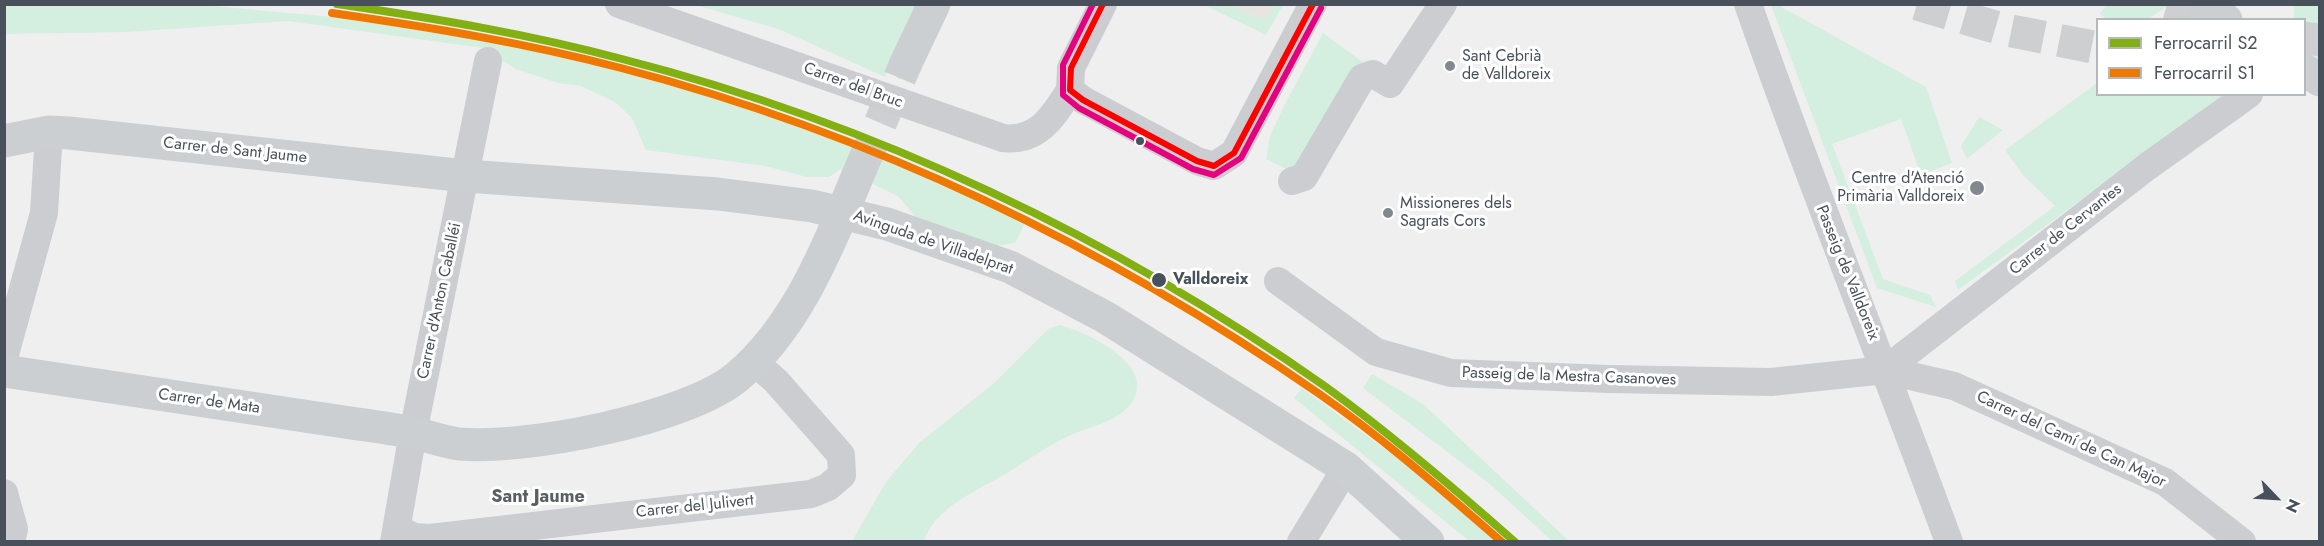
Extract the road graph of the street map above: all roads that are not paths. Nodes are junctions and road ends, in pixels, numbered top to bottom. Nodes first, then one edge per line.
1 (619, 4) edge
2 (934, 4) edge
3 (1103, 4) edge
4 (1313, 4) edge
5 (1443, 4) edge
6 (1748, 4) edge
7 (2203, 4) edge
8 (2213, 4) edge
9 (2224, 18) edge
10 (2225, 18) edge
11 (488, 61) dead end
12 (906, 63) tunnel mouth
13 (2306, 71) edge
14 (2319, 80) edge
15 (1070, 90) junction
16 (2246, 96) edge
17 (49, 132) junction
18 (4, 141) edge
19 (861, 168) tunnel mouth
20 (466, 176) junction
21 (1292, 181) dead end
22 (842, 212) junction
23 (1278, 281) dead end
24 (4, 358) edge
25 (754, 362) junction
26 (1886, 370) junction
27 (4, 371) edge
28 (413, 433) junction
29 (1346, 468) junction
30 (4, 493) edge
31 (396, 535) edge
32 (11, 542) edge
33 (1301, 542) edge
34 (1428, 542) edge
35 (1949, 542) edge
36 (2242, 542) edge

1 - 15 street, Carrer del Bruc
2 - 12 street
3 - 15 street
4 - 15 street
5 - 21 street
6 - 26 street, Passeig de Valldoreix
7 - 9 street
8 - 10 street
11 - 20 street, Carrer d'Anton Caballéi
13 - 14 street
16 - 26 street, Carrer de Cervantes
17 - 18 street, Carrer de Sant Jaume
17 - 20 street, Carrer de Sant Jaume
17 - 24 street
19 - 22 street, Carrer de Mata
20 - 22 street, Avinguda de Villadelprat
20 - 28 street, Carrer d'Anton Caballéi
22 - 25 street, Carrer de Mata
22 - 29 street, Avinguda de Villadelprat
23 - 26 street, Passeig de la Mestra Casanoves
25 - 28 street, Carrer de Mata
25 - 31 street, Carrer del Julivert
26 - 35 street, Passeig de Valldoreix
26 - 36 street, Carrer del Camí de Can Major
27 - 28 street, Carrer de Mata
28 - 31 street, Carrer d'Anton Caballéi
29 - 33 street
29 - 34 street, Avinguda de Villadelprat
30 - 32 street

